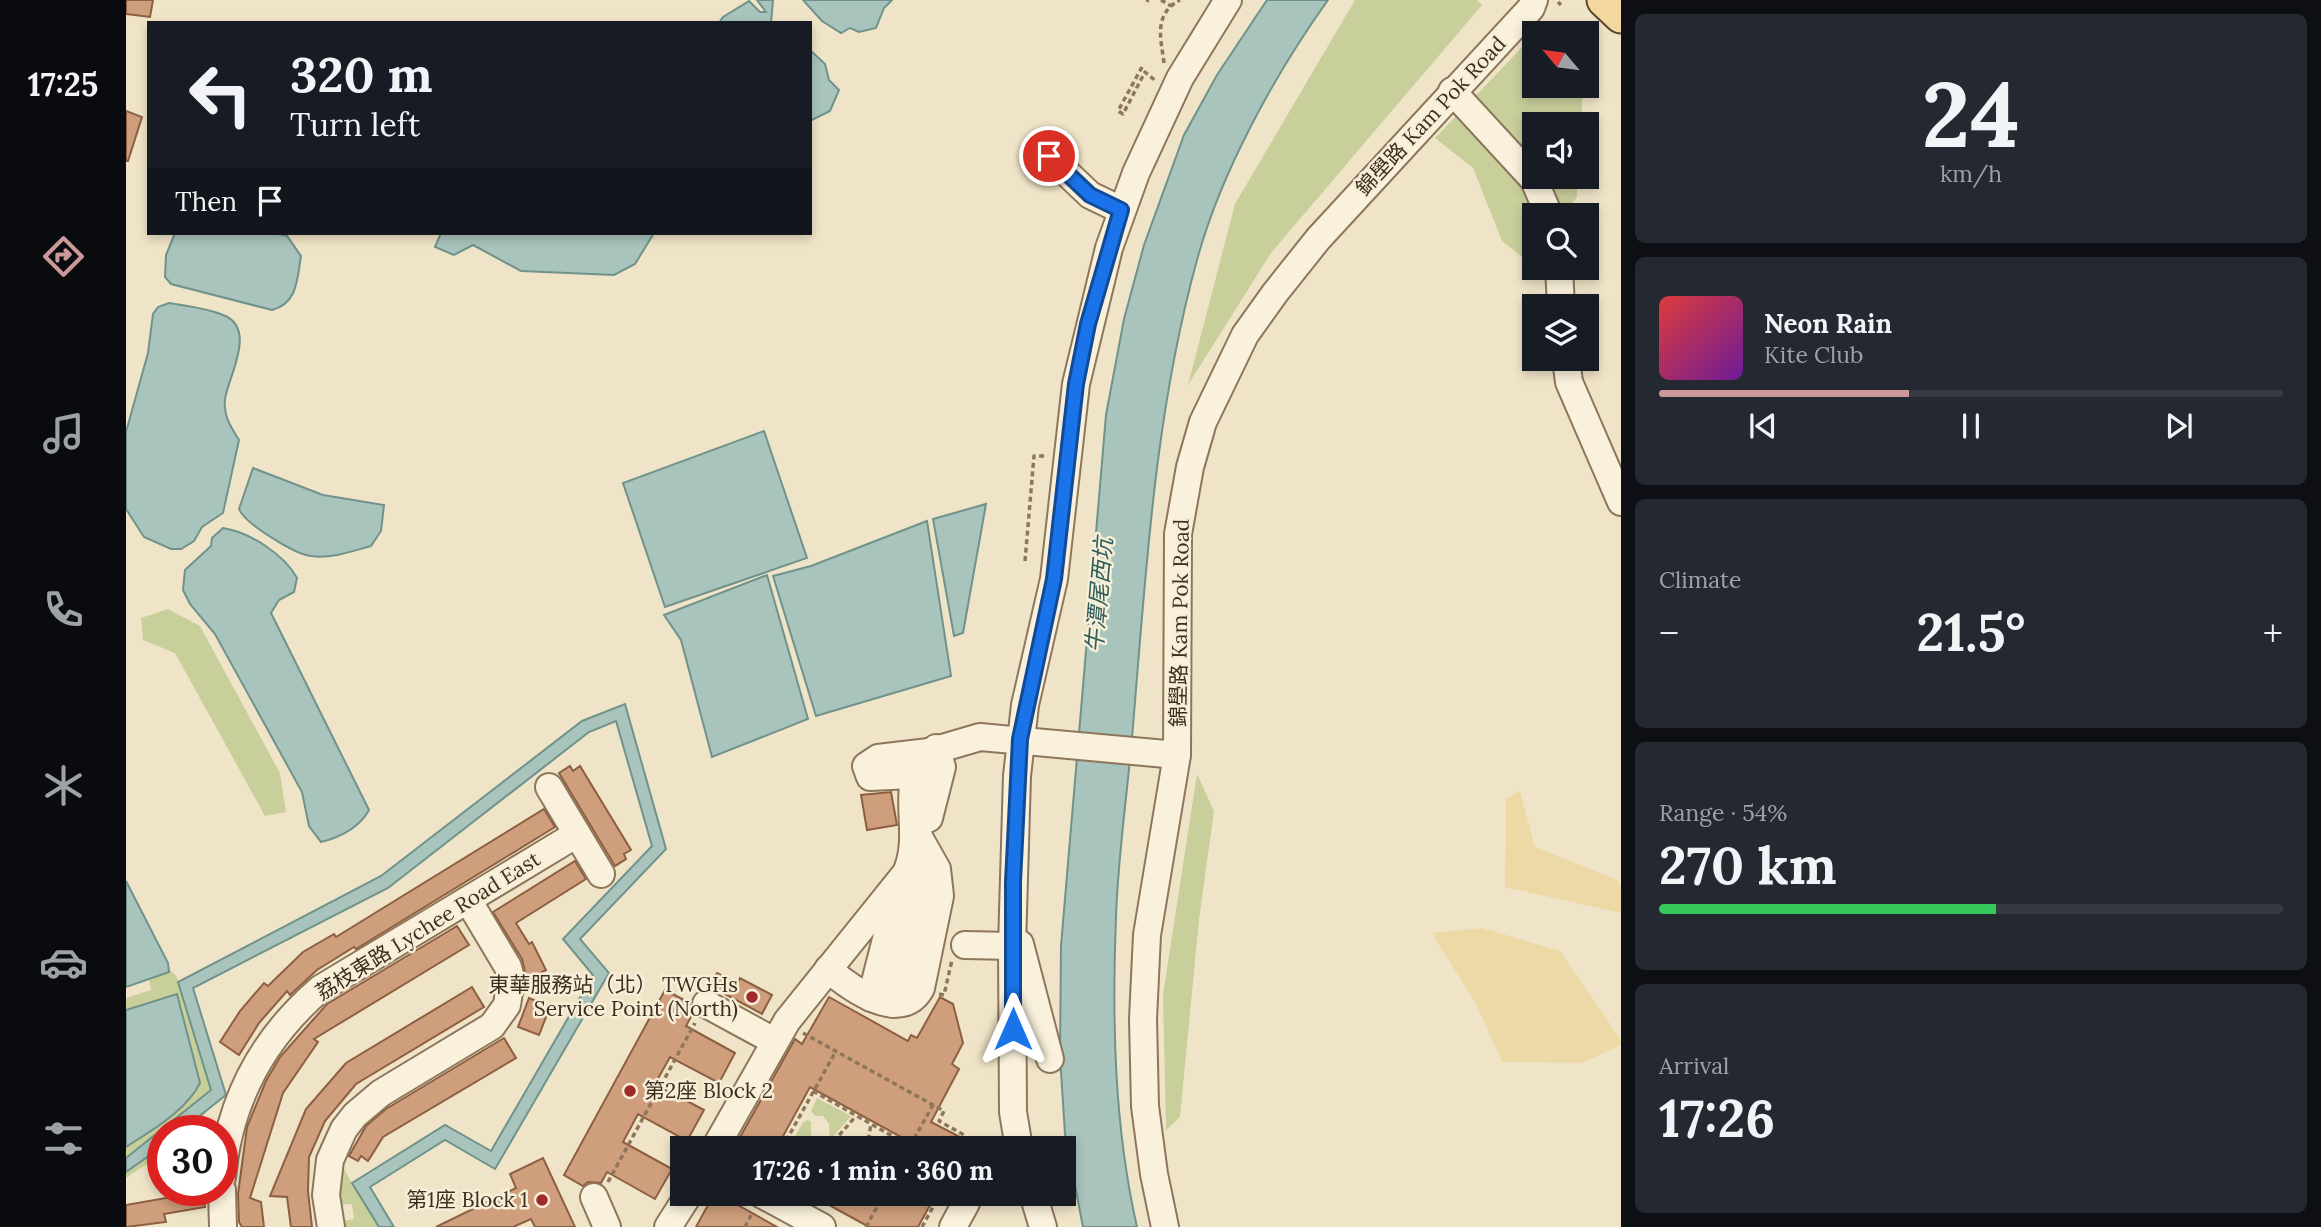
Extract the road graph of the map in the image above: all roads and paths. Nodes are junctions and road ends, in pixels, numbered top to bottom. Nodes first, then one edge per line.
1 (1161, 0) edge
2 (1228, 0) edge
3 (1604, 0) edge
4 (1547, 3) edge
5 (1171, 6) dead end
6 (1621, 16) edge
7 (1142, 67) dead end
8 (1166, 87) dead end
9 (1452, 91) junction
10 (1049, 156) dead end
11 (1544, 203) edge
12 (1121, 210) junction
13 (1568, 371) edge
14 (1048, 456) dead end
15 (1621, 502) edge
16 (1025, 561) dead end
17 (1020, 739) junction
18 (932, 750) junction
19 (1167, 754) junction
20 (912, 775) junction
21 (549, 788) dead end
22 (915, 828) junction
23 (577, 834) junction
24 (601, 874) dead end
25 (900, 883) junction
26 (468, 900) junction
27 (1013, 919) junction
28 (965, 945) joint
29 (1012, 946) junction
30 (828, 970) junction
31 (934, 992) dead end
32 (882, 1001) junction
33 (702, 1011) joint
34 (785, 1035) junction
35 (836, 1051) junction
36 (1050, 1059) dead end
37 (813, 1091) junction
38 (933, 1105) junction
39 (234, 1115) edge
40 (856, 1116) junction
41 (871, 1124) junction
42 (722, 1136) edge
43 (788, 1136) edge
44 (838, 1136) edge
45 (869, 1136) edge
46 (891, 1136) edge
47 (916, 1136) edge
48 (966, 1136) edge
49 (1017, 1136) edge
50 (598, 1195) joint
51 (222, 1206) edge
52 (681, 1206) edge
53 (756, 1206) edge
54 (770, 1206) edge
55 (877, 1206) edge
56 (933, 1206) edge
57 (964, 1206) edge
58 (1037, 1206) edge
59 (223, 1227) edge
60 (331, 1227) edge
61 (607, 1227) edge
62 (668, 1227) edge
63 (745, 1227) edge
64 (822, 1227) edge
65 (866, 1227) edge
66 (922, 1227) edge
67 (953, 1227) edge
68 (1043, 1227) edge
69 (1166, 1227) edge

1 - 5 path
2 - 12 street
3 - 6 main road
4 - 9 street, 錦壆路 Kam Pok Road
7 - 8 path
9 - 11 street
9 - 19 street, 錦壆路 Kam Pok Road
10 - 12 street
12 - 17 street
13 - 15 street
14 - 16 path
17 - 18 street
17 - 19 street
17 - 27 street
18 - 20 street
18 - 20 street
18 - 22 street
19 - 69 street, 錦壆路 Kam Pok Road
20 - 22 street
21 - 23 street
22 - 25 street
22 - 32 street
23 - 24 street
23 - 26 street, 荔枝東路 Lychee Road East
25 - 30 street
25 - 32 street
26 - 39 street, 荔枝東路 Lychee Road East
26 - 60 street
27 - 29 street
27 - 36 street
28 - 29 street
28 - 31 path
29 - 49 street
30 - 32 street
30 - 34 street
33 - 34 street
33 - 50 path
34 - 35 path
34 - 42 street
35 - 37 path
35 - 38 path
37 - 40 path
37 - 43 path
38 - 47 path
38 - 48 path
40 - 41 path
40 - 44 path
41 - 45 path
41 - 46 path
50 - 61 street
51 - 59 street
52 - 62 street
53 - 63 path
54 - 64 street
55 - 65 path
56 - 66 path
57 - 67 street
58 - 68 street

